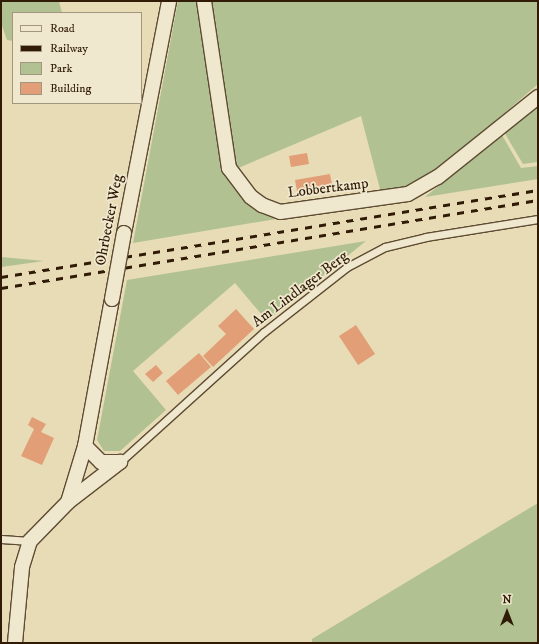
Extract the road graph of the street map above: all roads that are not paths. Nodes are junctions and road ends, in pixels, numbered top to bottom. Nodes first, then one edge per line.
1 (169, 1) edge
2 (204, 1) edge
3 (538, 96) edge
4 (538, 219) edge
5 (85, 446) junction
6 (120, 462) junction
7 (68, 502) junction
8 (1, 539) edge
9 (30, 541) junction
10 (15, 643) edge

1 - 5 street, Ohrbecker Weg, bridge
2 - 3 street, Lobbertkamp
4 - 6 lane, Am Lindlager Berg
5 - 6 street
5 - 7 street, Ohrbecker Weg
6 - 7 street, Ohrbecker Weg
7 - 9 street, Ohrbecker Weg
8 - 9 lane
9 - 10 street, Ohrbecker Weg

